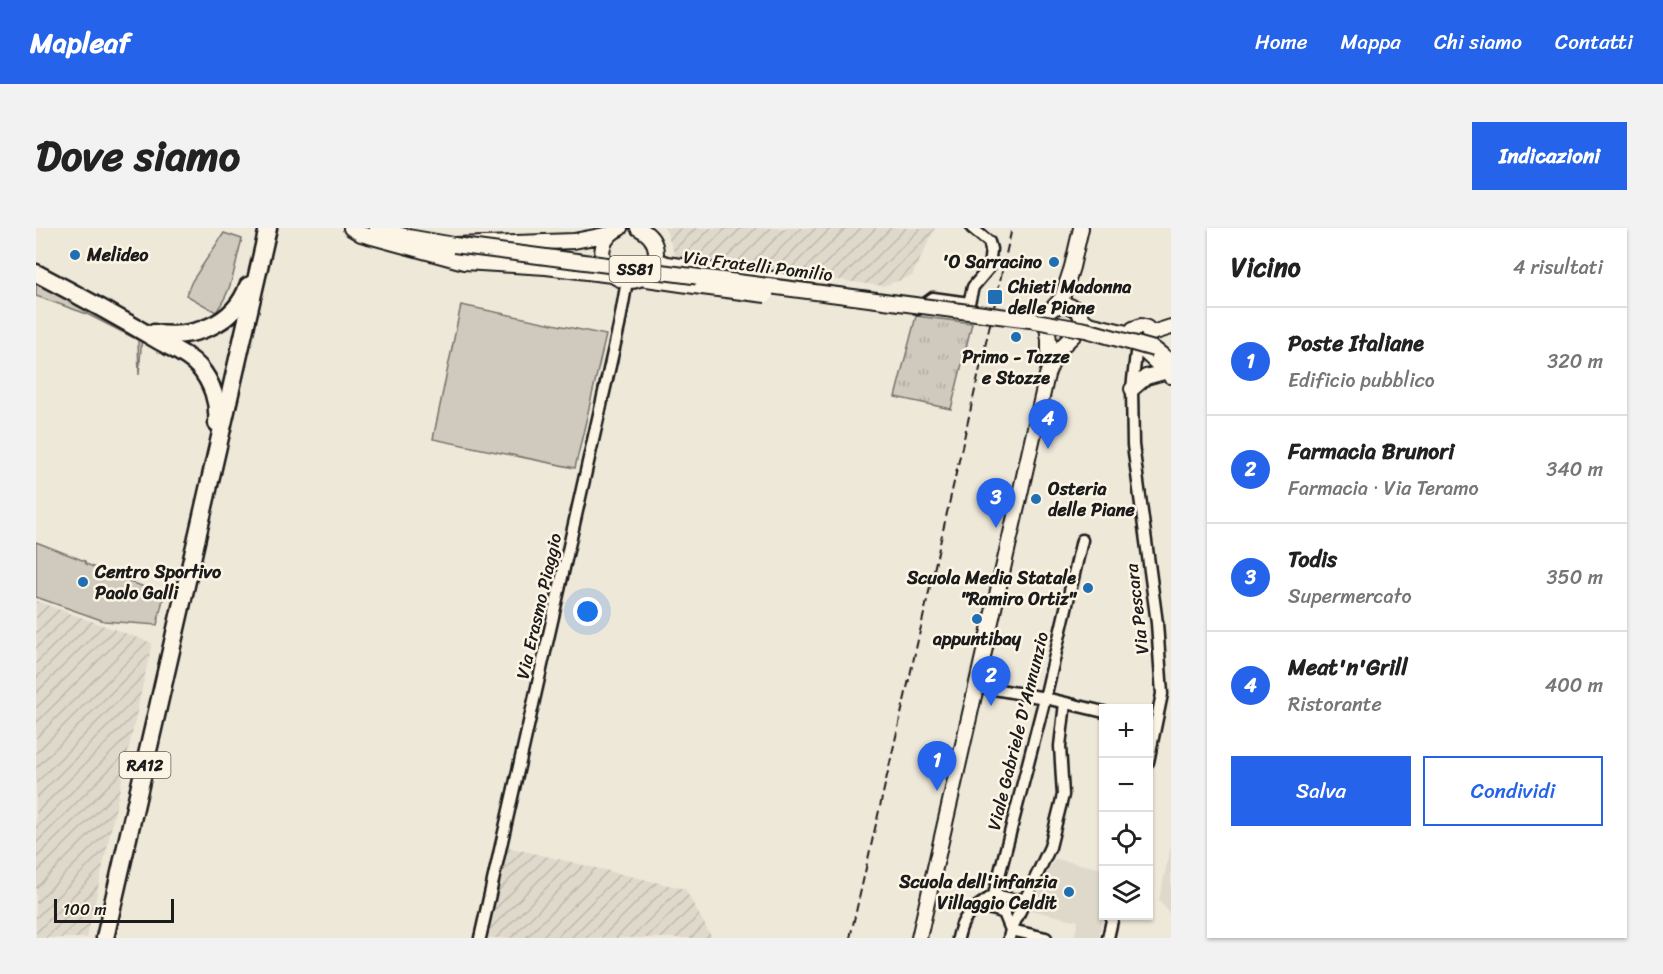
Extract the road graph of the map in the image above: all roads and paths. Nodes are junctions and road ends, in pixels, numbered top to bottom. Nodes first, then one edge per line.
1 (268, 228) edge
2 (279, 228) edge
3 (351, 228) edge
4 (376, 228) edge
5 (638, 228) edge
6 (652, 228) edge
7 (972, 228) edge
8 (1081, 228) edge
9 (616, 230) edge
10 (454, 245) junction
11 (656, 253) junction
12 (262, 255) junction
13 (1072, 267) junction
14 (36, 273) edge
15 (612, 274) junction
16 (638, 278) junction
17 (816, 292) junction
18 (1055, 307) junction
19 (1081, 320) junction
20 (1169, 329) edge
21 (146, 331) junction
22 (1049, 331) junction
23 (1068, 339) junction
24 (1135, 341) junction
25 (1154, 349) junction
26 (1171, 355) edge
27 (1169, 370) edge
28 (1048, 371) junction
29 (1132, 388) junction
30 (209, 485) junction
31 (1082, 540) dead end
32 (977, 686) junction
33 (1167, 696) edge
34 (1045, 698) junction
35 (1065, 703) junction
36 (1099, 711) edge
37 (1153, 724) edge
38 (994, 895) junction
39 (1026, 898) junction
40 (974, 909) junction
41 (1004, 913) junction
42 (1112, 920) edge
43 (1010, 934) edge
44 (105, 938) edge
45 (117, 938) edge
46 (480, 938) edge
47 (922, 938) edge
48 (958, 938) edge
49 (1046, 938) edge
50 (1108, 938) edge

1 - 12 highway, RA12
2 - 45 highway, RA12
3 - 15 main road
4 - 10 main road, Via Fratelli Pomilio / SS81
5 - 11 main road
6 - 11 street
7 - 16 street, Via Fratelli Pomilio
8 - 13 main road
9 - 10 main road, bridge
9 - 15 main road
10 - 17 main road, Via Fratelli Pomilio / SS81, bridge
11 - 16 main road
11 - 17 main road, bridge
12 - 21 highway
12 - 30 highway, RA12
13 - 18 main road
13 - 19 main road
14 - 21 highway
15 - 16 main road
16 - 17 main road, bridge
16 - 46 street, Via Erasmo Piaggio
17 - 25 main road, Via Fratelli Pomilio / SS81, bridge
18 - 19 main road
18 - 22 main road
19 - 23 main road
19 - 24 main road
20 - 24 main road
21 - 30 highway
22 - 23 main road
22 - 28 main road
23 - 28 main road
24 - 27 main road
24 - 29 street, Via Pescara
25 - 26 main road, SS81
25 - 27 main road
27 - 29 main road
28 - 32 main road
29 - 33 street, Via Pescara
30 - 44 highway, RA12
31 - 34 street, Viale Gabriele D'Annunzio
32 - 34 street
32 - 47 main road
33 - 37 street, Via Pescara
34 - 35 street
34 - 38 street, Viale Gabriele D'Annunzio
35 - 36 street
35 - 39 street
38 - 39 street
38 - 40 street
38 - 41 street
39 - 43 street
40 - 41 street
40 - 48 street
41 - 43 street
42 - 50 street
43 - 49 street

